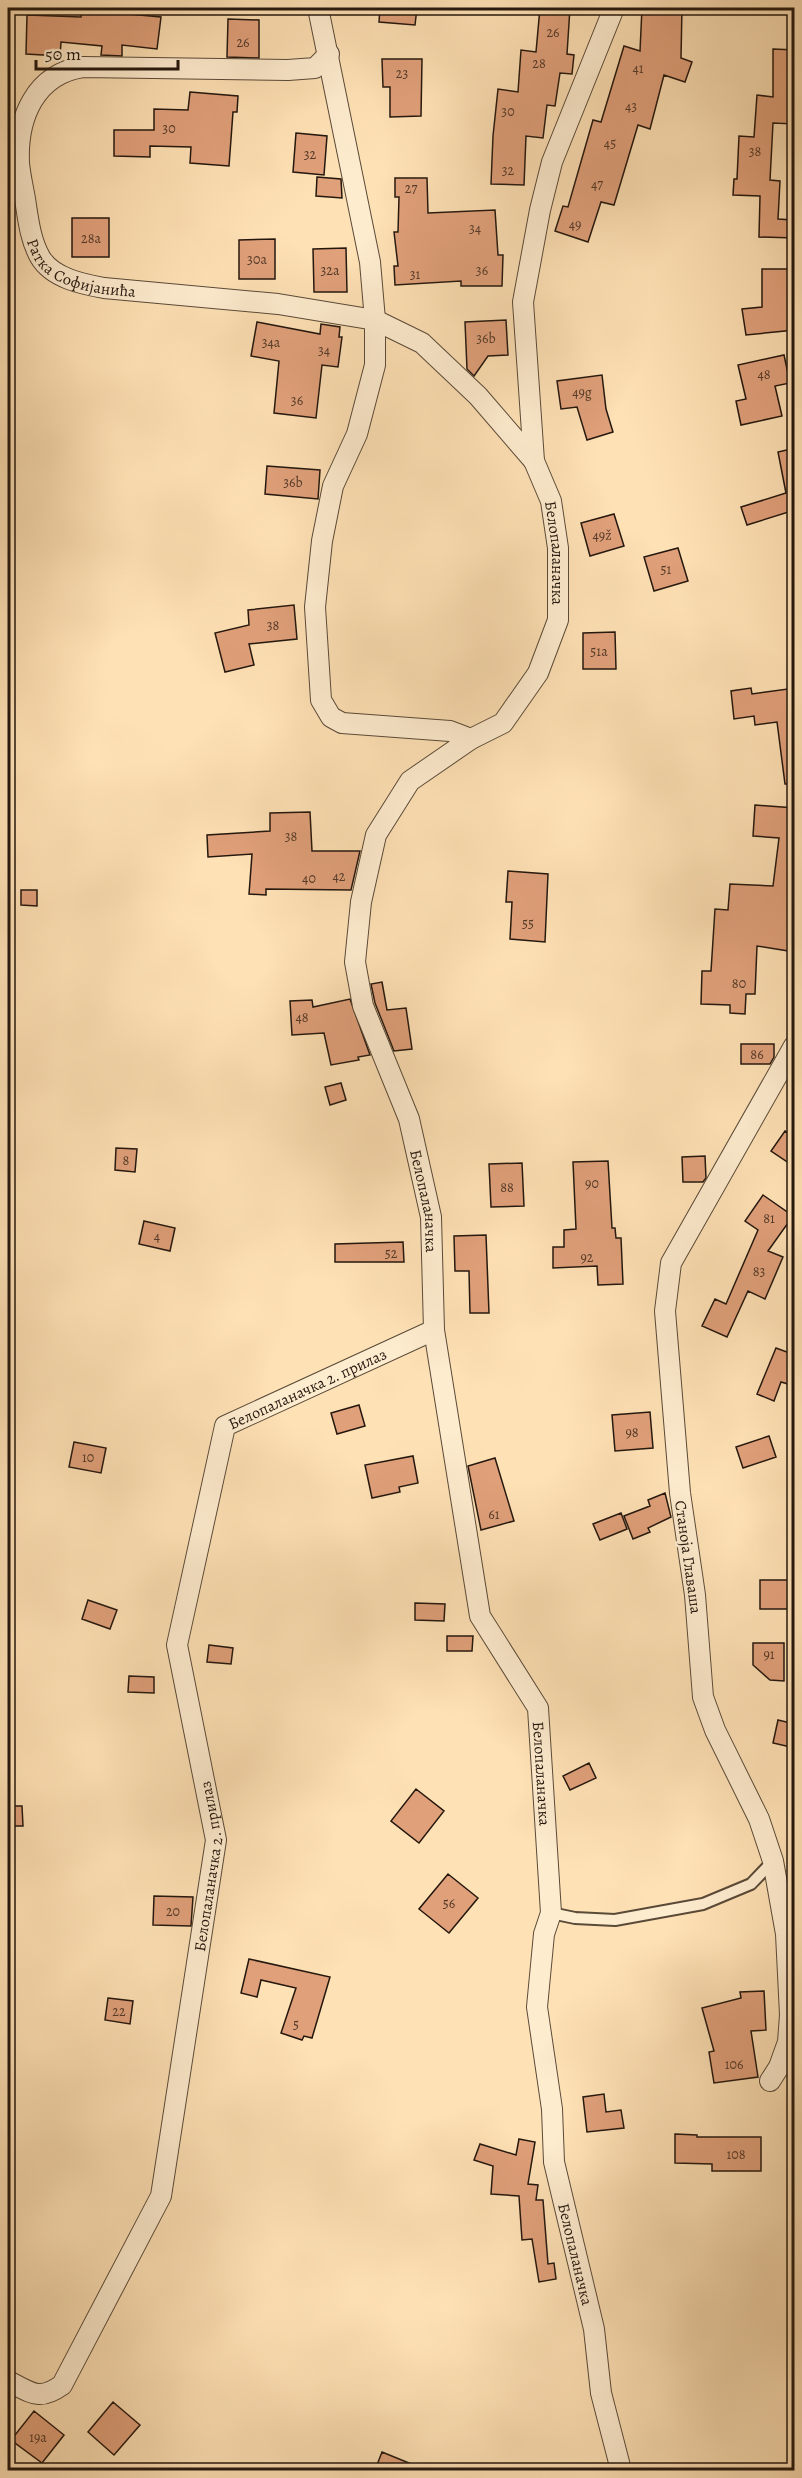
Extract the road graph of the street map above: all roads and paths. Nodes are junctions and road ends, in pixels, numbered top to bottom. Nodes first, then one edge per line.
1 (318, 8) edge
2 (614, 8) edge
3 (329, 54) junction
4 (375, 320) junction
5 (534, 461) junction
6 (471, 739) junction
7 (795, 1046) edge
8 (434, 1330) junction
9 (773, 1861) junction
10 (551, 1913) junction
11 (770, 2081) dead end
12 (8, 2381) edge
13 (621, 2470) edge

1 - 3 street
2 - 5 street, Белопаланачка
3 - 4 street
3 - 4 street, Ратка Софијанића
4 - 5 street, Ратка Софијанића
4 - 6 street
5 - 6 street, Белопаланачка
6 - 8 street, Белопаланачка
7 - 9 street, Станоја Главаша
8 - 10 street, Белопаланачка
8 - 12 street, Белопаланачка 2. прилаз
9 - 10 lane
9 - 11 street, Станоја Главаша
10 - 13 street, Белопаланачка

